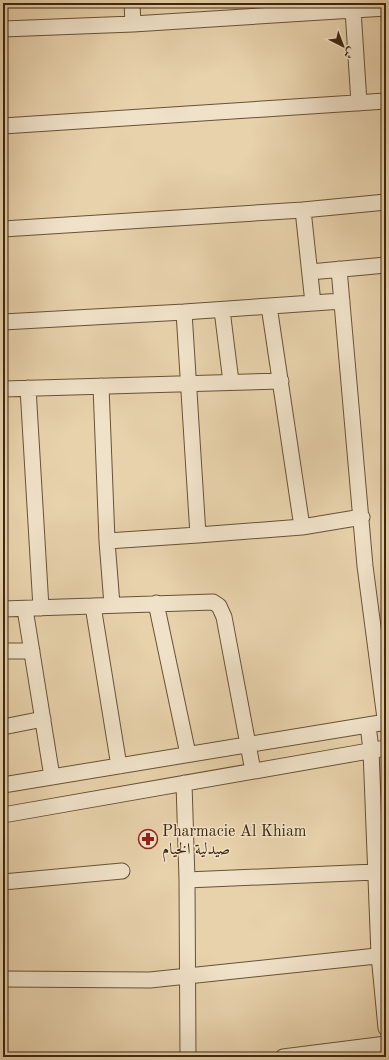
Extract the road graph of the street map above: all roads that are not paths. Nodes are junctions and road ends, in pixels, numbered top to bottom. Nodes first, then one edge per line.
1 (132, 3) edge
2 (308, 8) edge
3 (386, 8) edge
4 (353, 10) junction
5 (133, 24) junction
6 (3, 29) edge
7 (386, 101) edge
8 (359, 103) junction
9 (3, 126) edge
10 (386, 202) edge
11 (303, 210) junction
12 (3, 229) edge
13 (386, 265) edge
14 (339, 269) junction
15 (310, 272) junction
16 (342, 301) junction
17 (313, 303) junction
18 (269, 306) junction
19 (222, 310) junction
20 (184, 312) junction
21 (3, 322) edge
22 (281, 381) junction
23 (231, 382) junction
24 (189, 384) junction
25 (101, 386) junction
26 (28, 388) junction
27 (3, 389) edge
28 (362, 517) junction
29 (302, 527) junction
30 (198, 535) junction
31 (107, 541) junction
32 (156, 603) junction
33 (112, 605) junction
34 (93, 606) junction
35 (41, 608) junction
36 (3, 609) edge
37 (26, 609) junction
38 (3, 651) edge
39 (32, 651) junction
40 (43, 719) junction
41 (386, 723) edge
42 (368, 725) junction
43 (3, 727) edge
44 (247, 744) junction
45 (386, 748) edge
46 (371, 750) junction
47 (188, 754) junction
48 (119, 766) junction
49 (253, 771) junction
50 (52, 777) junction
51 (184, 783) junction
52 (3, 785) edge
53 (3, 815) edge
54 (122, 871) dead end
55 (374, 872) junction
56 (187, 880) junction
57 (3, 882) edge
58 (381, 887) edge
59 (382, 955) edge
60 (187, 977) junction
61 (3, 979) edge
62 (386, 1028) edge
63 (386, 1044) edge
64 (188, 1057) edge
65 (283, 1057) edge

1 - 5 street
2 - 4 street
2 - 5 street
3 - 4 street
4 - 8 street
5 - 6 street
7 - 8 street
8 - 9 street
10 - 11 street
11 - 12 street
11 - 15 street
13 - 14 street
14 - 15 street
14 - 16 street
15 - 17 street
16 - 17 street
16 - 28 street
17 - 18 street
18 - 19 street
18 - 22 street
19 - 20 street
19 - 23 street
20 - 21 street
20 - 24 street
22 - 23 street
22 - 29 street
23 - 24 street
24 - 25 street
24 - 30 street
25 - 26 street
25 - 31 street
26 - 27 street
26 - 35 street
28 - 29 street
28 - 41 street
29 - 30 street
30 - 31 street
31 - 33 street
32 - 33 street
32 - 44 street
32 - 47 street
33 - 34 street
34 - 35 street
34 - 48 street
35 - 37 street
36 - 37 street
37 - 39 street
38 - 39 street
39 - 40 street
40 - 43 street
40 - 50 street
41 - 42 street
42 - 44 street
42 - 46 street
44 - 47 street
44 - 49 street
45 - 46 street
46 - 49 street
46 - 55 street
47 - 48 street
48 - 50 street
49 - 51 street
50 - 52 street
51 - 53 street
51 - 56 street
54 - 57 street
55 - 56 street
55 - 58 street
56 - 60 street
58 - 59 street
59 - 60 street
59 - 62 street
60 - 61 street
60 - 64 street
63 - 65 street

